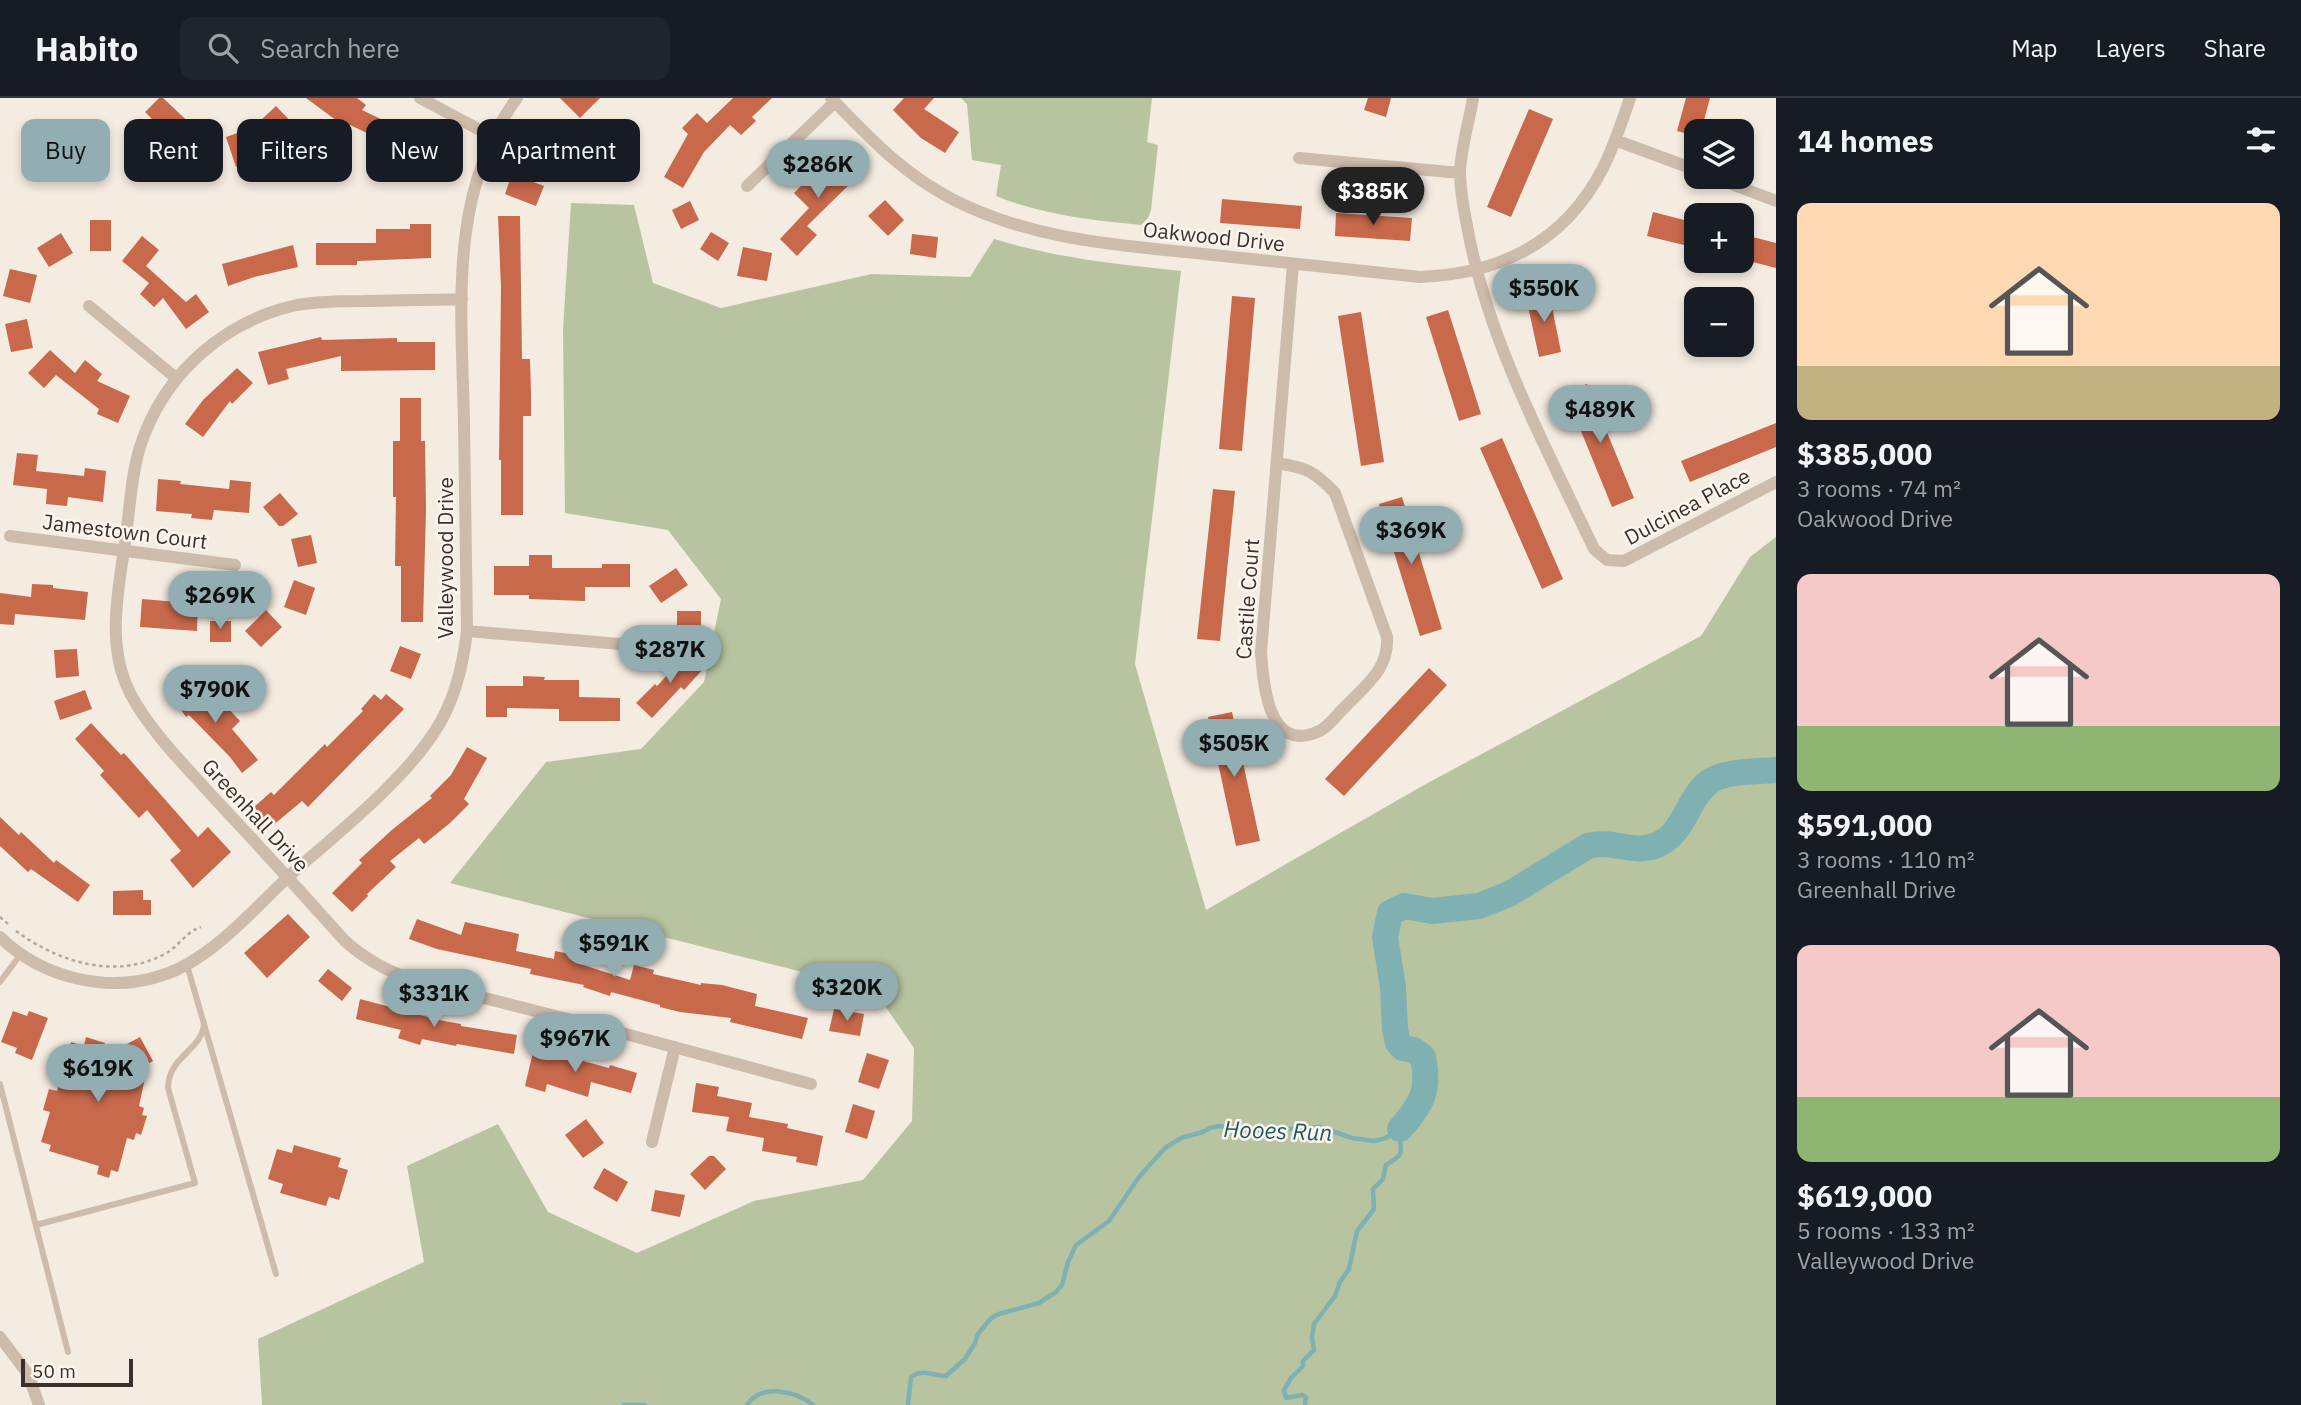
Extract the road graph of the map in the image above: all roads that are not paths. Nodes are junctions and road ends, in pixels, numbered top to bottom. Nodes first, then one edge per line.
1 (420, 98) edge
2 (517, 98) edge
3 (1473, 98) edge
4 (1630, 98) edge
5 (833, 100) edge
6 (504, 119) edge
7 (477, 128) edge
8 (1615, 140) junction
9 (1299, 158) dead end
10 (1684, 166) edge
11 (1460, 173) junction
12 (477, 177) edge
13 (747, 186) dead end
14 (1744, 189) edge
15 (1776, 201) edge
16 (1293, 264) junction
17 (1477, 271) junction
18 (461, 299) junction
19 (89, 306) dead end
20 (176, 378) junction
21 (1277, 463) junction
22 (1776, 482) edge
23 (10, 536) dead end
24 (124, 550) junction
25 (235, 565) dead end
26 (467, 631) junction
27 (620, 644) dead end
28 (288, 878) junction
29 (0, 937) edge
30 (21, 954) junction
31 (187, 965) junction
32 (0, 982) edge
33 (204, 1023) junction
34 (675, 1047) junction
35 (0, 1084) edge
36 (811, 1084) dead end
37 (652, 1142) dead end
38 (36, 1226) junction
39 (276, 1274) dead end
40 (0, 1337) edge
41 (68, 1352) dead end
42 (38, 1405) edge

1 - 7 street
2 - 6 street, Valleywood Drive
3 - 11 street, Dulcinea Place
4 - 8 street, Oakwood Drive
5 - 13 street
5 - 16 street, Oakwood Drive
8 - 10 street
8 - 17 street, Oakwood Drive
9 - 11 street
11 - 17 street, Dulcinea Place
12 - 18 street, Valleywood Drive
14 - 15 street
16 - 17 street, Oakwood Drive
16 - 21 street, Castile Court
17 - 22 street, Dulcinea Place
18 - 20 street, Greenhall Drive
18 - 26 street, Valleywood Drive
19 - 20 street
20 - 24 street, Greenhall Drive
21 - 21 street, Castile Court
23 - 24 street, Jamestown Court
24 - 25 street, Jamestown Court
24 - 28 street, Greenhall Drive
26 - 27 street
26 - 28 street, Valleywood Drive
28 - 31 street, Valleywood Drive
28 - 34 street, Greenhall Drive
29 - 30 street, Valleywood Drive
30 - 31 street, Valleywood Drive
30 - 32 lane
31 - 33 lane
33 - 38 lane
33 - 39 lane
34 - 36 street, Greenhall Drive
34 - 37 street
35 - 38 lane
38 - 41 lane
40 - 42 street

